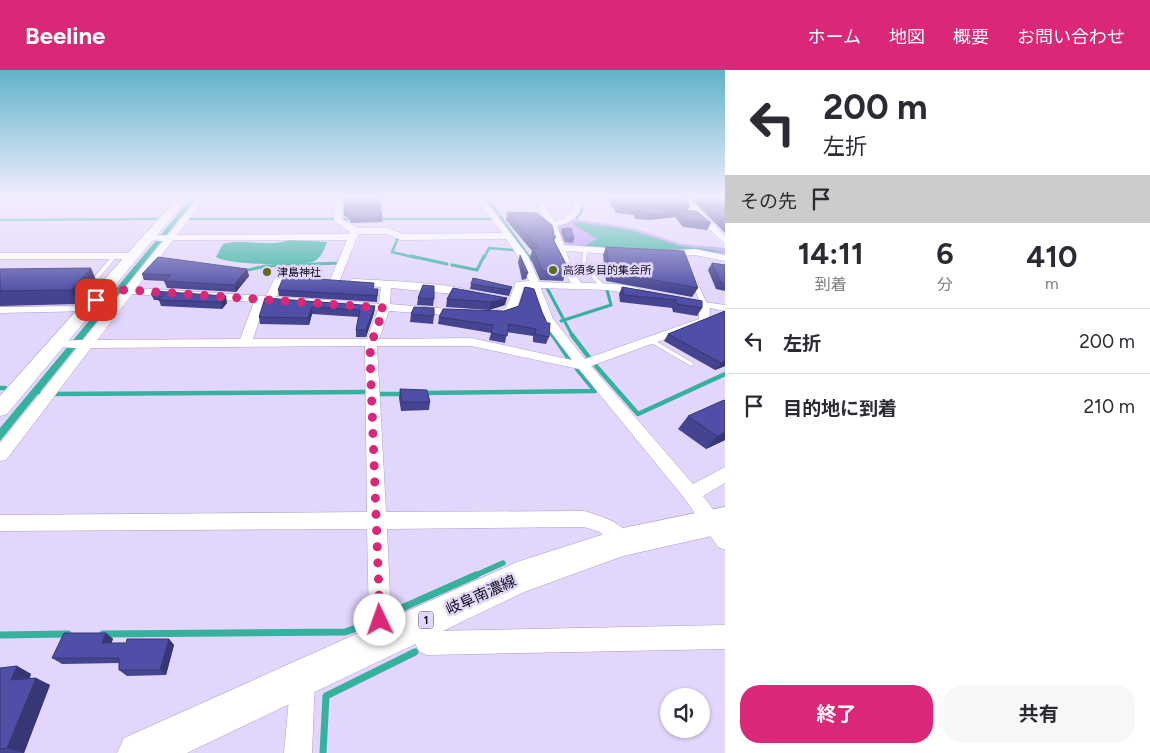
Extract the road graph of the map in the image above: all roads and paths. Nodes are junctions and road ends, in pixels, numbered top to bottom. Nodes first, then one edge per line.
1 (160, 228) edge
2 (176, 228) edge
3 (347, 228) edge
4 (502, 228) edge
5 (551, 228) edge
6 (713, 228) edge
7 (716, 231) junction
8 (725, 232) edge
9 (354, 234) junction
10 (508, 236) junction
11 (152, 238) junction
12 (168, 238) junction
13 (725, 241) edge
14 (561, 248) junction
15 (585, 250) junction
16 (633, 253) edge
17 (653, 254) edge
18 (0, 256) edge
19 (115, 256) junction
20 (134, 256) junction
21 (724, 257) edge
22 (690, 273) edge
23 (326, 280) junction
24 (386, 284) junction
25 (104, 286) junction
26 (536, 286) junction
27 (578, 286) junction
28 (603, 287) junction
29 (127, 290) junction
30 (648, 293) edge
31 (485, 296) edge
32 (266, 298) junction
33 (684, 300) edge
34 (704, 304) junction
35 (384, 308) junction
36 (725, 308) edge
37 (87, 309) junction
38 (0, 310) edge
39 (652, 341) junction
40 (60, 344) junction
41 (84, 344) junction
42 (245, 344) junction
43 (371, 344) junction
44 (691, 364) dead end
45 (582, 366) junction
46 (0, 409) edge
47 (0, 454) edge
48 (725, 474) edge
49 (713, 519) edge
50 (375, 521) junction
51 (0, 523) edge
52 (623, 542) junction
53 (401, 631) junction
54 (725, 636) edge
55 (303, 677) junction
56 (139, 753) edge
57 (298, 753) edge

1 - 11 street
2 - 12 street
3 - 9 street
4 - 10 street
5 - 14 street
6 - 7 street
7 - 8 street
7 - 13 street
9 - 10 street
9 - 12 street
9 - 23 street
10 - 26 street
11 - 12 street
11 - 20 street
12 - 29 street
14 - 15 street
14 - 27 street
15 - 16 street
15 - 28 lane
17 - 21 street
18 - 19 street
19 - 20 street
19 - 25 lane
20 - 25 street
22 - 34 lane
23 - 24 street
23 - 32 street
24 - 31 street
24 - 35 street
25 - 29 street
25 - 37 street
26 - 27 street
26 - 35 street
26 - 45 street
27 - 28 street
28 - 30 street
29 - 32 street
29 - 41 street
32 - 35 street
32 - 42 street
33 - 34 street
34 - 36 street
34 - 39 street
35 - 43 street
37 - 38 street
37 - 40 street
39 - 44 lane
39 - 45 street
40 - 41 street
40 - 46 street
41 - 42 street
41 - 47 street
42 - 43 street
43 - 45 street
43 - 50 street
45 - 49 street
48 - 49 street
49 - 52 main road, 岐阜南濃線 / 1
50 - 51 street
50 - 52 street
50 - 53 street
52 - 53 main road, 岐阜南濃線 / 1
53 - 54 street
53 - 55 main road, 岐阜南濃線 / 1
55 - 56 main road, 岐阜南濃線 / 1
55 - 57 street

